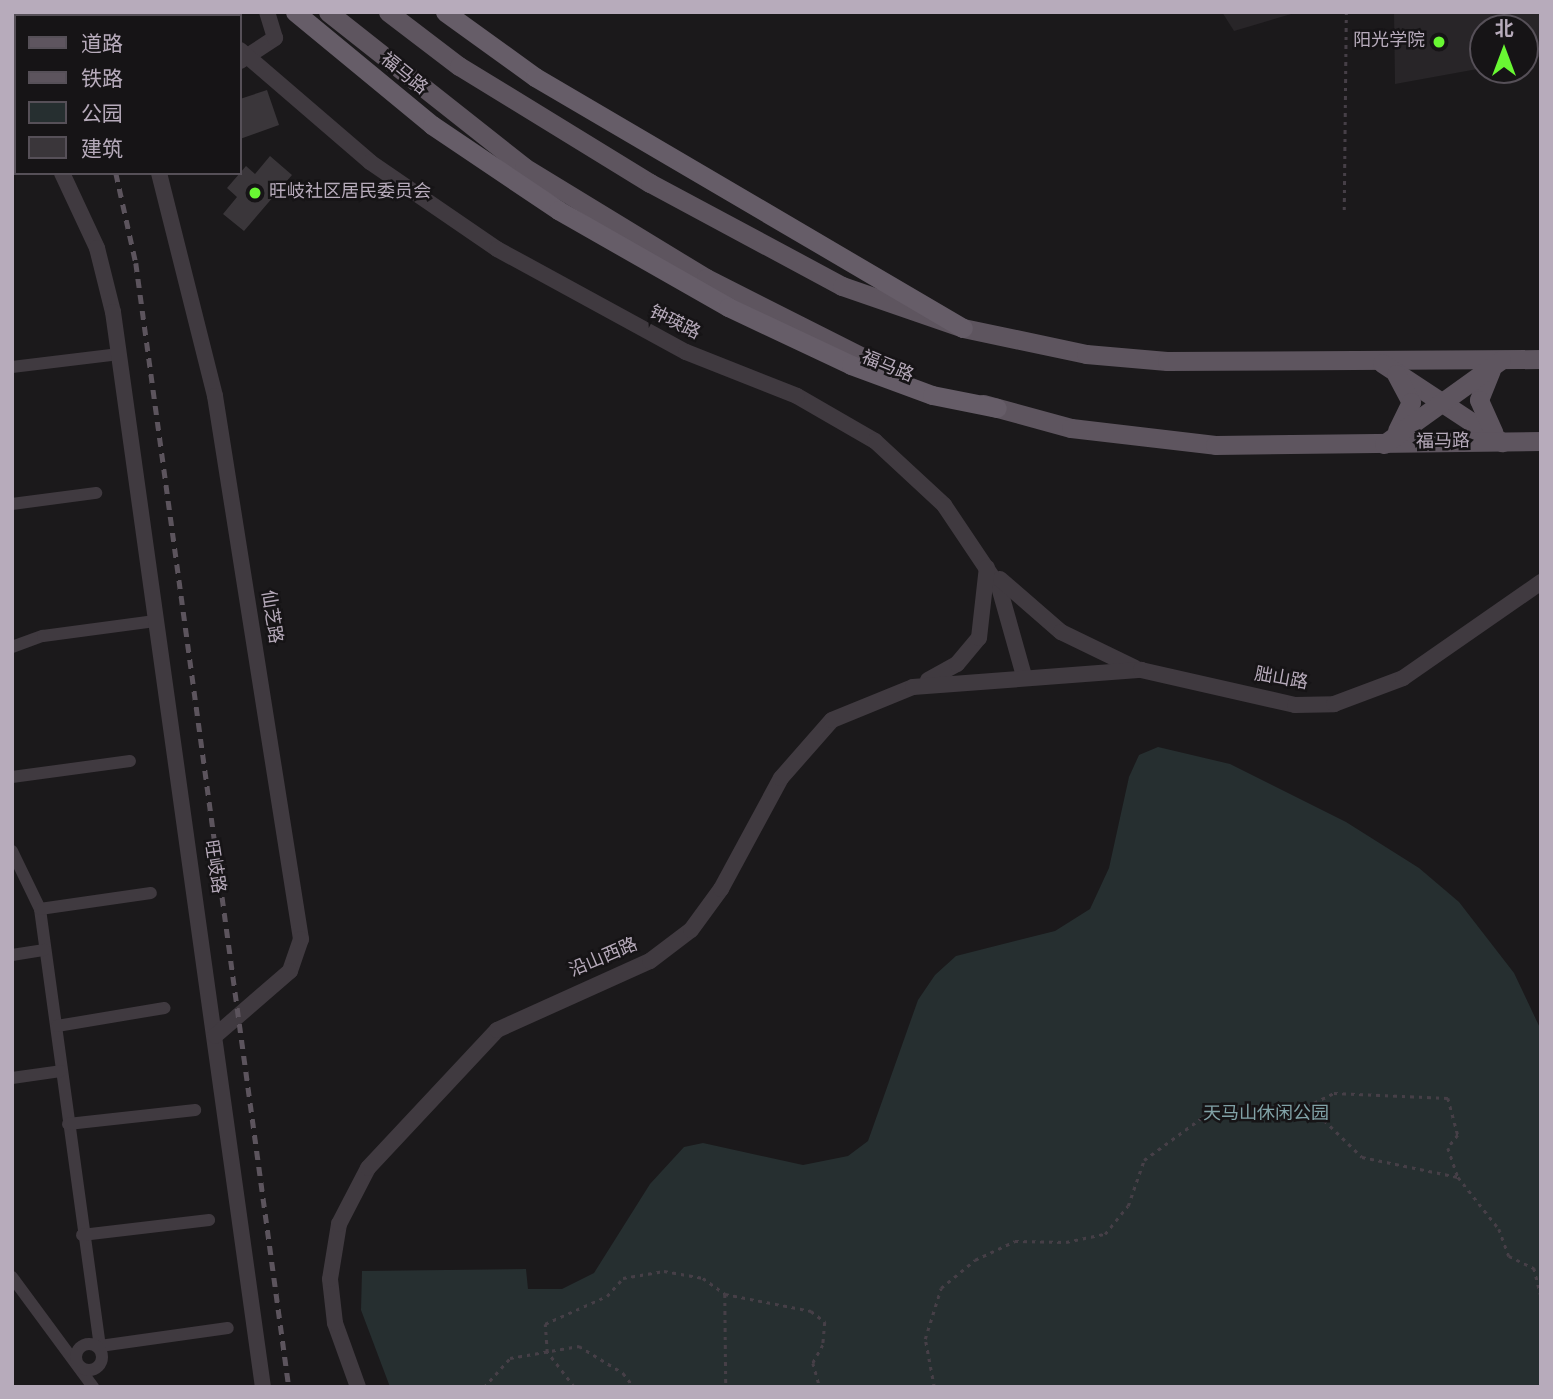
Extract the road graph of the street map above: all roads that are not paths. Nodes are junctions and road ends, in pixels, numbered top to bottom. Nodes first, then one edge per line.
1 (267, 12) edge
2 (295, 12) edge
3 (328, 12) edge
4 (388, 12) edge
5 (445, 12) edge
6 (466, 12) edge
7 (242, 52) edge
8 (242, 60) edge
9 (535, 77) junction
10 (63, 175) edge
11 (160, 175) edge
12 (963, 328) junction
13 (119, 354) junction
14 (1541, 359) edge
15 (1502, 360) junction
16 (1382, 363) junction
17 (12, 367) edge
18 (1442, 401) junction
19 (997, 408) junction
20 (1541, 441) edge
21 (1502, 442) junction
22 (1384, 444) junction
23 (96, 493) dead end
24 (12, 504) edge
25 (987, 565) junction
26 (1541, 582) edge
27 (155, 621) junction
28 (12, 647) edge
29 (1141, 670) junction
30 (1024, 676) junction
31 (913, 687) junction
32 (130, 761) dead end
33 (12, 777) edge
34 (12, 851) edge
35 (151, 893) dead end
36 (40, 909) junction
37 (45, 950) junction
38 (12, 954) edge
39 (165, 1008) dead end
40 (57, 1026) junction
41 (215, 1036) junction
42 (61, 1071) junction
43 (12, 1078) edge
44 (195, 1110) dead end
45 (68, 1124) junction
46 (209, 1220) dead end
47 (82, 1236) junction
48 (12, 1277) edge
49 (228, 1328) dead end
50 (100, 1346) junction
51 (78, 1365) junction
52 (93, 1387) edge
53 (263, 1387) edge
54 (358, 1387) edge

1 - 8 street
2 - 19 highway
3 - 19 main road, 福马路
4 - 12 main road
5 - 9 highway
6 - 9 highway
7 - 25 street, 钟瑛路, bridge
9 - 12 highway
10 - 13 street, 旺岐路
11 - 41 street, 仙芝路
12 - 16 main road
13 - 17 street
13 - 27 street, 旺岐路
14 - 15 main road
15 - 16 main road
15 - 18 main road
15 - 21 main road
16 - 18 main road
16 - 22 main road
18 - 21 main road
18 - 22 main road
19 - 22 main road, 福马路
20 - 21 main road, 福马路
21 - 22 main road, 福马路
23 - 24 street
25 - 29 street
25 - 30 street, 钟瑛路
25 - 31 street
26 - 29 street, 胐山路
27 - 28 street
27 - 41 street, 旺岐路
29 - 30 street, 胐山路
30 - 31 street, 沿山西路
31 - 54 street, 沿山西路
32 - 33 street
34 - 36 street
35 - 36 street
36 - 37 street
37 - 38 street
37 - 40 street
39 - 40 street
40 - 42 street
41 - 53 street, 旺岐路
42 - 43 street
42 - 45 street
44 - 45 street
45 - 47 street
46 - 47 street
47 - 50 street
48 - 51 street
49 - 50 street
50 - 51 street
50 - 51 street
51 - 52 street

